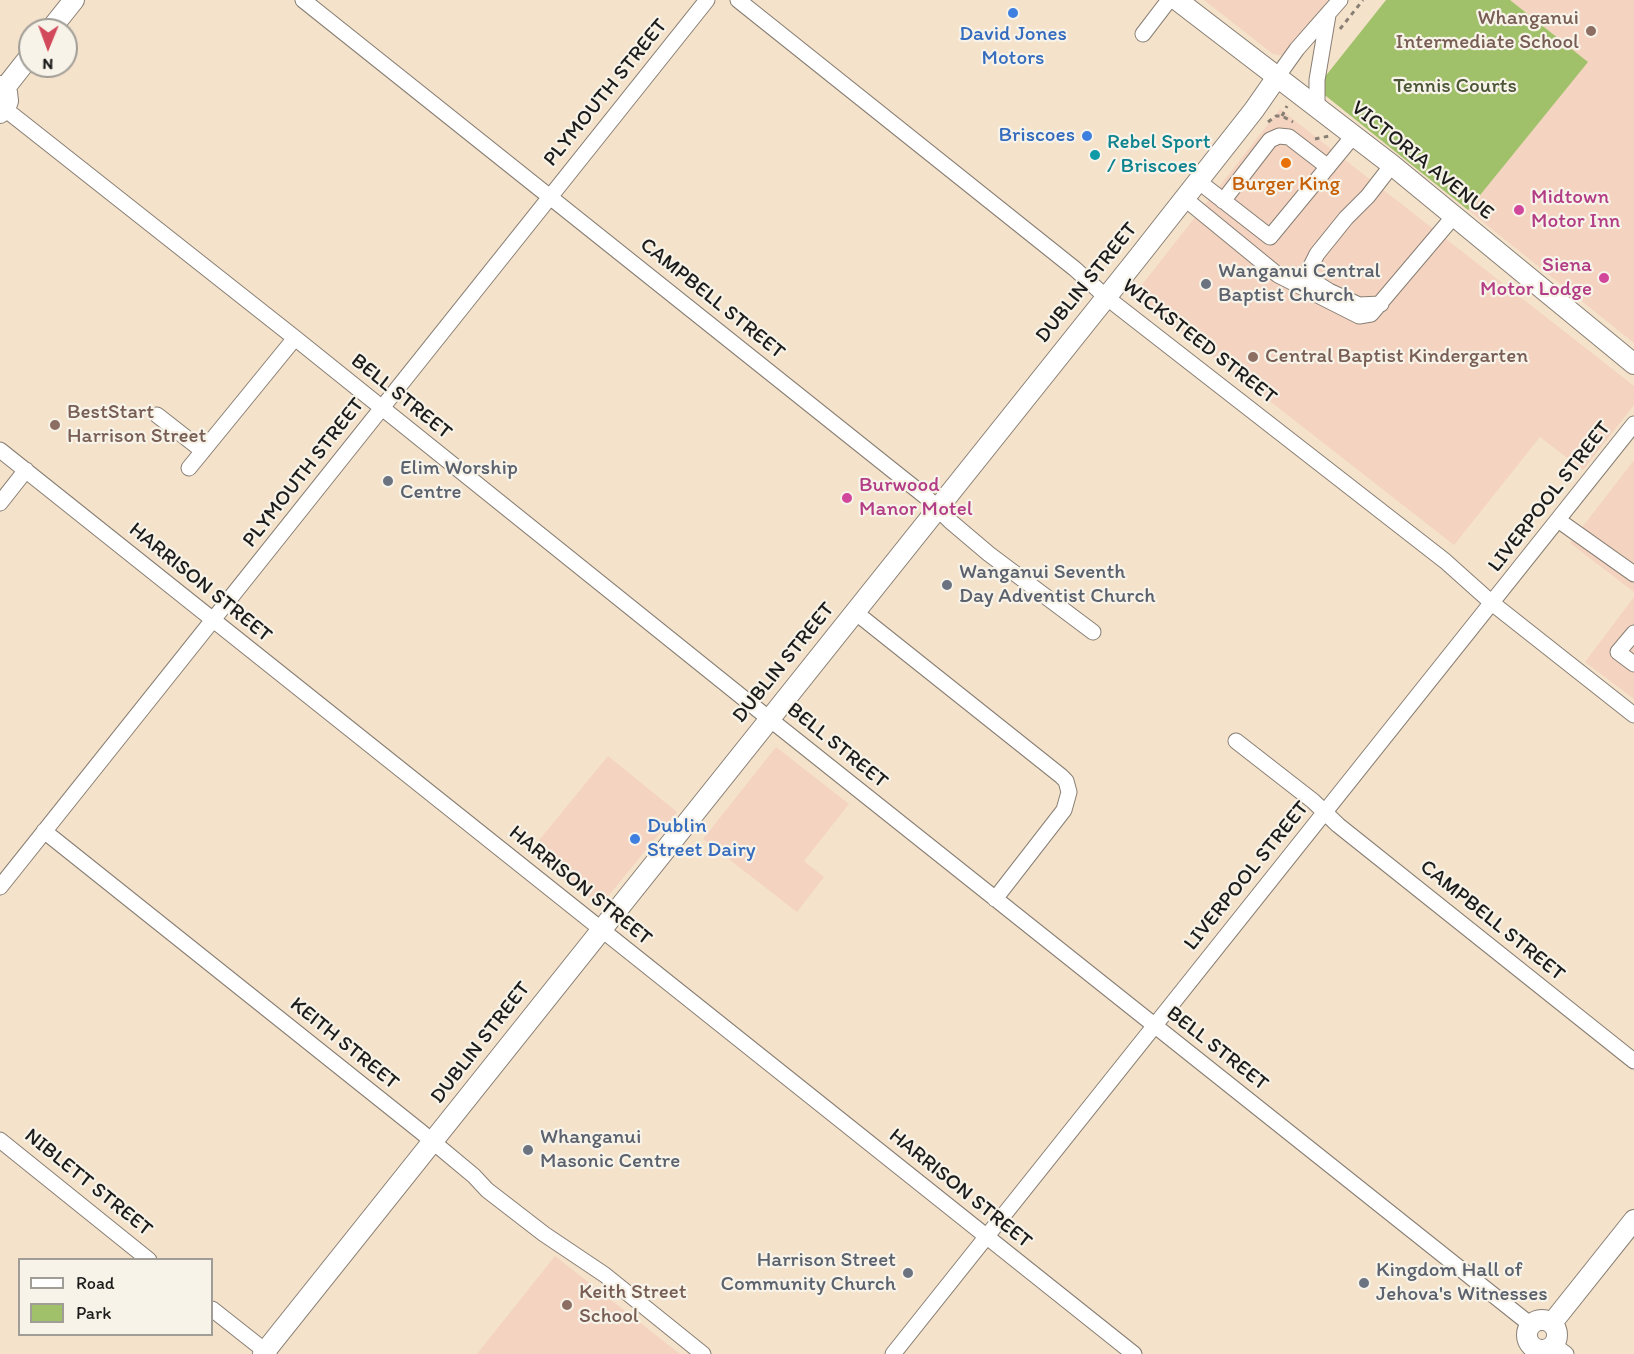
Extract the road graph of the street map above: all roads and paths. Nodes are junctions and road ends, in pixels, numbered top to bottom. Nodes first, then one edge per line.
1 (74, 0) edge
2 (303, 0) edge
3 (707, 0) edge
4 (738, 0) edge
5 (1169, 0) edge
6 (1340, 0) edge
7 (1363, 0) edge
8 (1188, 3) edge
9 (1328, 15) junction
10 (60, 18) edge
11 (1340, 30) dead end
12 (1143, 34) dead end
13 (18, 69) edge
14 (1278, 77) junction
15 (2, 87) edge
16 (1317, 107) junction
17 (1284, 110) dead end
18 (2, 111) edge
19 (1282, 116) dead end
20 (1353, 135) junction
21 (1392, 165) junction
22 (1328, 167) junction
23 (1198, 181) junction
24 (550, 197) junction
25 (1184, 198) junction
26 (1223, 201) junction
27 (1454, 216) junction
28 (1106, 297) junction
29 (1381, 304) junction
30 (295, 338) junction
31 (1634, 364) edge
32 (381, 409) junction
33 (157, 415) dead end
34 (1634, 424) edge
35 (0, 450) edge
36 (203, 451) junction
37 (189, 468) dead end
38 (26, 470) junction
39 (0, 503) edge
40 (937, 509) junction
41 (1558, 520) junction
42 (1634, 574) edge
43 (1492, 603) junction
44 (855, 612) junction
45 (213, 621) junction
46 (1093, 632) dead end
47 (1634, 633) edge
48 (1634, 664) edge
49 (1634, 716) edge
50 (770, 719) junction
51 (1236, 741) dead end
52 (1325, 813) junction
53 (44, 831) junction
54 (0, 887) edge
55 (995, 899) junction
56 (601, 930) junction
57 (1154, 1026) junction
58 (1634, 1061) edge
59 (0, 1140) edge
60 (432, 1142) junction
61 (1634, 1220) edge
62 (986, 1237) junction
63 (147, 1258) edge
64 (213, 1310) edge
65 (1552, 1323) junction
66 (1531, 1325) junction
67 (1560, 1349) edge
68 (1529, 1350) edge
69 (266, 1353) edge
70 (703, 1354) edge
71 (893, 1354) edge
72 (1134, 1354) edge

1 - 10 main road
2 - 24 street, CAMPBELL STREET
3 - 24 street, PLYMOUTH STREET
4 - 28 street, WICKSTEED STREET
5 - 12 street
6 - 9 street, DUBLIN STREET
7 - 11 path
8 - 14 main road, VICTORIA AVENUE
9 - 14 street, DUBLIN STREET
9 - 16 street
13 - 15 main road
14 - 16 main road, VICTORIA AVENUE
14 - 23 main road, DUBLIN STREET
15 - 18 main road
16 - 20 main road, VICTORIA AVENUE
17 - 19 path
18 - 30 street, BELL STREET
20 - 21 main road, VICTORIA AVENUE
20 - 22 street
21 - 27 main road, VICTORIA AVENUE
21 - 29 street
22 - 26 street
22 - 26 street
23 - 25 main road, DUBLIN STREET
23 - 26 street
24 - 32 street, PLYMOUTH STREET
24 - 40 street, CAMPBELL STREET
25 - 28 main road, DUBLIN STREET
25 - 29 street
27 - 29 street
27 - 31 main road, VICTORIA AVENUE
28 - 40 main road, DUBLIN STREET
28 - 43 street, WICKSTEED STREET
30 - 32 street, BELL STREET
30 - 36 street
32 - 45 street, PLYMOUTH STREET
32 - 50 street, BELL STREET
33 - 36 street
34 - 41 street, LIVERPOOL STREET
35 - 38 street, HARRISON STREET
36 - 37 street
38 - 39 street
38 - 45 street, HARRISON STREET
40 - 44 main road, DUBLIN STREET
40 - 46 street, CAMPBELL STREET
41 - 42 street
41 - 43 street, LIVERPOOL STREET
43 - 49 street, WICKSTEED STREET
43 - 52 street, LIVERPOOL STREET
44 - 50 main road, DUBLIN STREET
44 - 55 street
45 - 53 street, PLYMOUTH STREET
45 - 56 street, HARRISON STREET
47 - 48 street
50 - 55 street, BELL STREET
50 - 56 main road, DUBLIN STREET
51 - 52 street, CAMPBELL STREET
52 - 57 street, LIVERPOOL STREET
52 - 58 street, CAMPBELL STREET
53 - 54 street, PLYMOUTH STREET
53 - 60 street, KEITH STREET
55 - 57 street, BELL STREET
56 - 60 main road, DUBLIN STREET
56 - 62 street, HARRISON STREET
57 - 62 street, LIVERPOOL STREET
57 - 66 street, BELL STREET
59 - 63 street, NIBLETT STREET
60 - 69 main road, DUBLIN STREET
60 - 70 street, KEITH STREET
61 - 65 main road
62 - 71 street, LIVERPOOL STREET
62 - 72 street, HARRISON STREET
64 - 69 street
65 - 66 main road
65 - 67 main road
66 - 68 main road
67 - 68 main road

